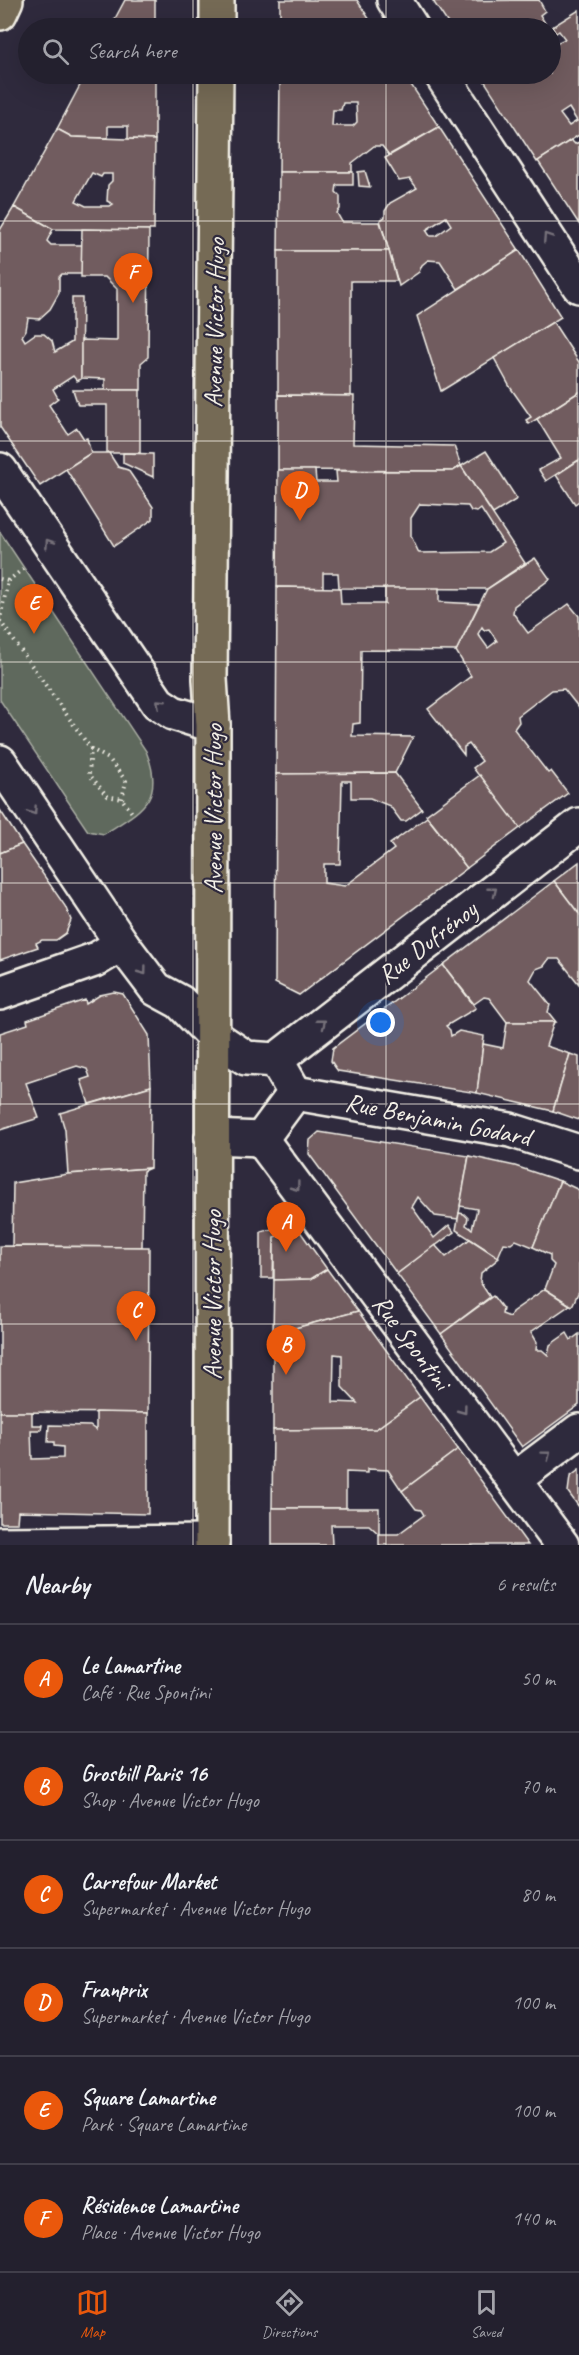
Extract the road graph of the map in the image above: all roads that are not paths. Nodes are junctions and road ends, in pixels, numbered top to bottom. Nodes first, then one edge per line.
1 (6, 0) edge
2 (217, 0) edge
3 (394, 0) edge
4 (0, 13) edge
5 (217, 18) edge
6 (406, 18) edge
7 (216, 84) edge
8 (448, 84) edge
9 (579, 286) edge
10 (0, 470) edge
11 (213, 724) junction
12 (0, 762) edge
13 (579, 825) edge
14 (122, 944) junction
15 (0, 993) edge
16 (212, 1035) junction
17 (276, 1060) junction
18 (296, 1093) junction
19 (212, 1137) junction
20 (261, 1139) junction
21 (579, 1152) edge
22 (579, 1431) edge
23 (515, 1479) junction
24 (212, 1543) edge
25 (0, 1544) edge
26 (562, 1545) edge

1 - 4 main road
2 - 5 main road
3 - 6 street
7 - 11 main road, Avenue Victor Hugo
9 -> 8 street
11 -> 10 street
11 - 16 main road, Avenue Victor Hugo
12 -> 14 street
17 -> 13 street, Rue Dufrénoy
14 - 15 street
14 -> 16 street
16 - 17 street
16 - 19 main road, Avenue Victor Hugo
17 - 18 street
18 - 20 street
18 - 21 street, Rue Benjamin Godard
19 - 20 street
19 - 24 main road, Avenue Victor Hugo
20 -> 23 street, Rue Spontini
23 -> 22 street
23 - 26 street, Rue Spontini
24 - 25 street

